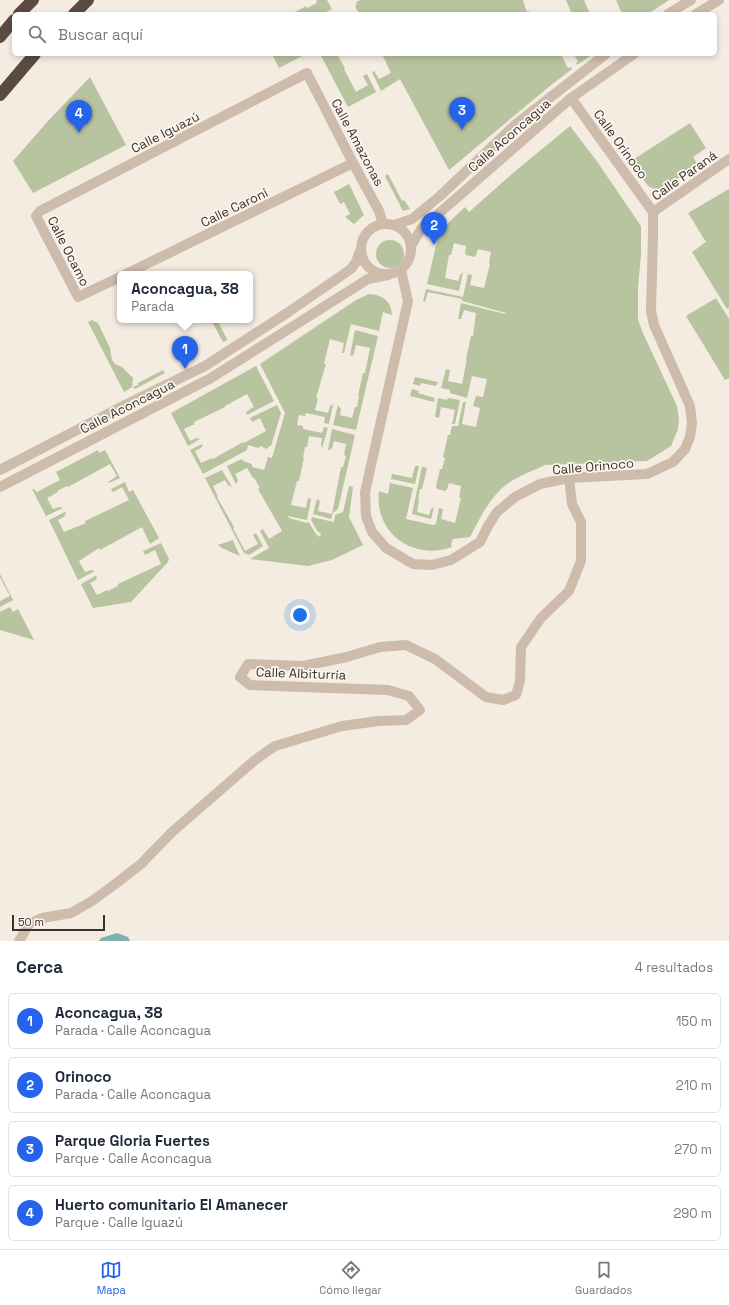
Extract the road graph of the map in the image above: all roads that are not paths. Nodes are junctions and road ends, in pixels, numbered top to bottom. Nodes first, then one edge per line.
1 (33, 0) edge
2 (88, 0) edge
3 (691, 0) edge
4 (719, 0) edge
5 (21, 12) edge
6 (76, 12) edge
7 (671, 12) edge
8 (699, 12) edge
9 (12, 22) edge
10 (0, 37) edge
11 (32, 56) edge
12 (603, 56) edge
13 (631, 56) edge
14 (307, 73) joint
15 (0, 95) edge
16 (571, 98) junction
17 (729, 159) edge
18 (353, 163) junction
19 (653, 212) junction
20 (36, 216) joint
21 (382, 224) junction
22 (394, 225) junction
23 (411, 246) junction
24 (360, 251) junction
25 (401, 270) junction
26 (132, 271) edge
27 (388, 275) junction
28 (117, 278) edge
29 (0, 470) edge
30 (569, 478) junction
31 (0, 487) edge
32 (19, 941) edge

1 - 5 highway
2 - 6 highway
3 - 7 street
4 - 8 street
9 - 10 highway
11 - 15 highway
12 - 22 street, Calle Aconcagua
13 - 16 street, Calle Aconcagua
14 - 18 street, Calle Amazonas
14 - 20 street, Calle Iguazú
16 - 19 street, Calle Orinoco
16 - 23 street, Calle Aconcagua
17 - 19 street, Calle Paraná
18 - 21 street, Calle Amazonas
18 - 26 street, Calle Caroni
19 - 30 street, Calle Orinoco
20 - 28 street, Calle Ocamo
21 - 22 street
21 - 24 street
22 - 23 street
23 - 25 street
24 - 27 street
24 - 29 street, Calle Aconcagua
25 - 27 street
25 - 30 street, Calle Orinoco
27 - 31 street, Calle Aconcagua
30 - 32 street, Calle Albiturría

